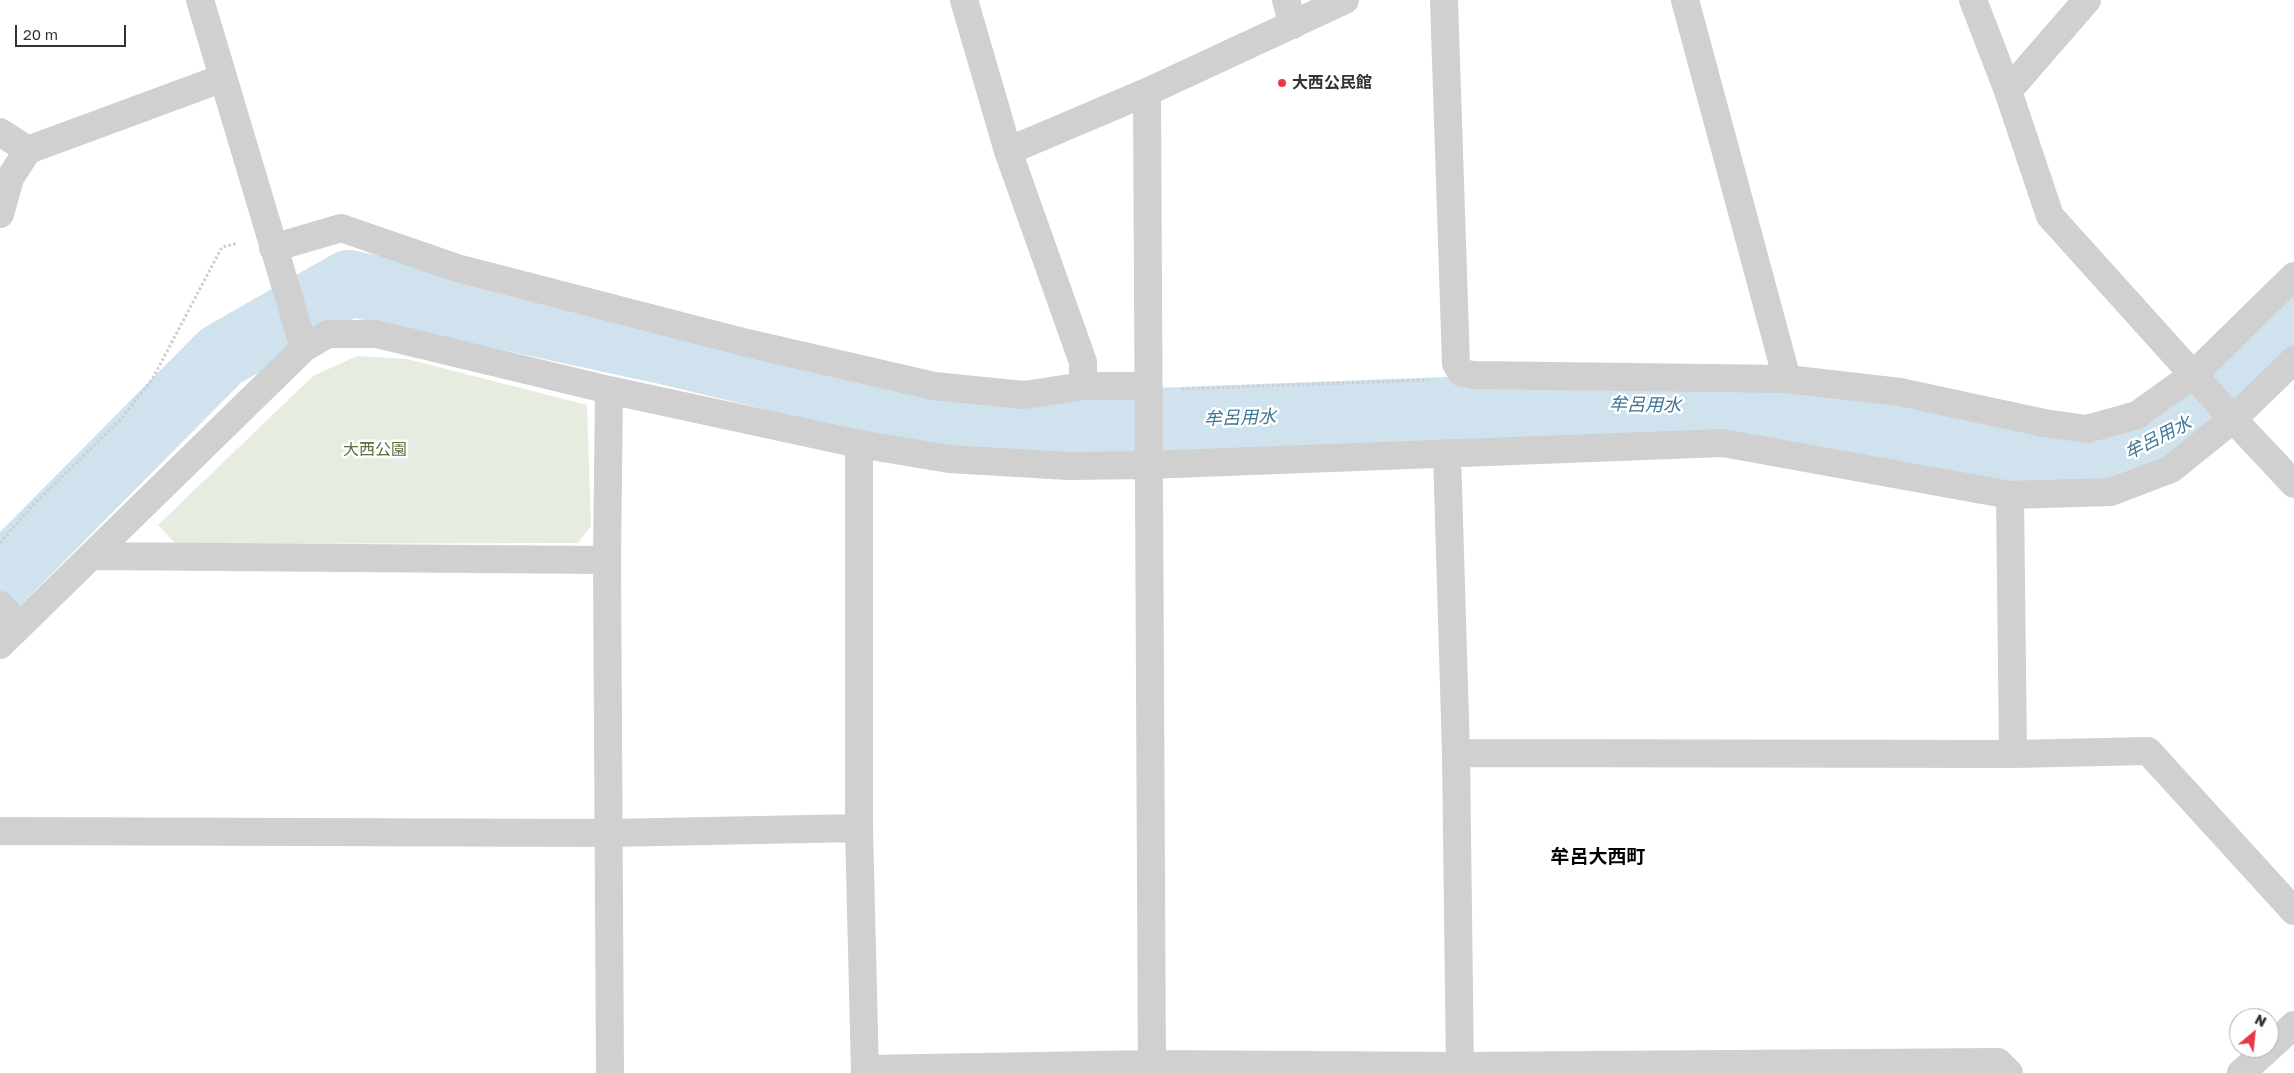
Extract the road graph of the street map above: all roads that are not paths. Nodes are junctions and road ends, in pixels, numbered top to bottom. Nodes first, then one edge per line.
1 (200, 0) edge
2 (964, 0) edge
3 (1344, 0) edge
4 (1444, 0) edge
5 (1685, 0) edge
6 (1973, 0) edge
7 (2087, 0) edge
8 (1289, 12) edge
9 (223, 78) junction
10 (2008, 91) junction
11 (1147, 92) junction
12 (0, 132) edge
13 (28, 150) junction
14 (1008, 151) junction
15 (0, 214) edge
16 (273, 248) junction
17 (2294, 276) edge
18 (304, 348) junction
19 (2294, 360) edge
20 (2194, 374) junction
21 (1788, 379) junction
22 (1083, 386) junction
23 (609, 390) junction
24 (1148, 393) junction
25 (2233, 419) junction
26 (859, 444) junction
27 (1447, 453) junction
28 (1148, 455) junction
29 (2294, 484) edge
30 (2010, 495) junction
31 (92, 556) junction
32 (607, 560) junction
33 (9, 614) edge
34 (0, 645) edge
35 (1456, 753) junction
36 (2013, 754) junction
37 (859, 828) junction
38 (0, 830) edge
39 (610, 833) junction
40 (2294, 911) edge
41 (2294, 1025) edge
42 (2279, 1039) edge
43 (2258, 1058) edge
44 (1152, 1068) edge
45 (1460, 1069) edge
46 (865, 1071) edge
47 (610, 1073) edge
48 (2009, 1073) edge
49 (2241, 1073) edge

1 - 9 street
2 - 14 street
3 - 8 street
4 - 21 street
5 - 21 street
6 - 10 street
7 - 10 street
8 - 11 street
9 - 13 street
9 - 16 street
10 - 20 street
11 - 14 street
11 - 24 street
12 - 13 street
13 - 15 street
14 - 22 street
16 - 18 street
16 - 22 street
17 - 20 street
18 - 23 street
18 - 31 street
19 - 25 street
20 - 21 street
20 - 25 street
22 - 24 street
23 - 26 street
23 - 32 street
24 - 28 street
25 - 29 street
25 - 30 street
26 - 28 street
26 - 37 street
27 - 28 street
27 - 30 street
27 - 35 street
28 - 44 street
30 - 36 street
31 - 32 street
31 - 33 street
32 - 39 street
33 - 34 street
35 - 36 street
35 - 45 street
36 - 40 street
37 - 39 street
37 - 46 street
38 - 39 street
39 - 47 street
41 - 42 street
43 - 49 street
44 - 45 street
44 - 46 street
45 - 48 street

